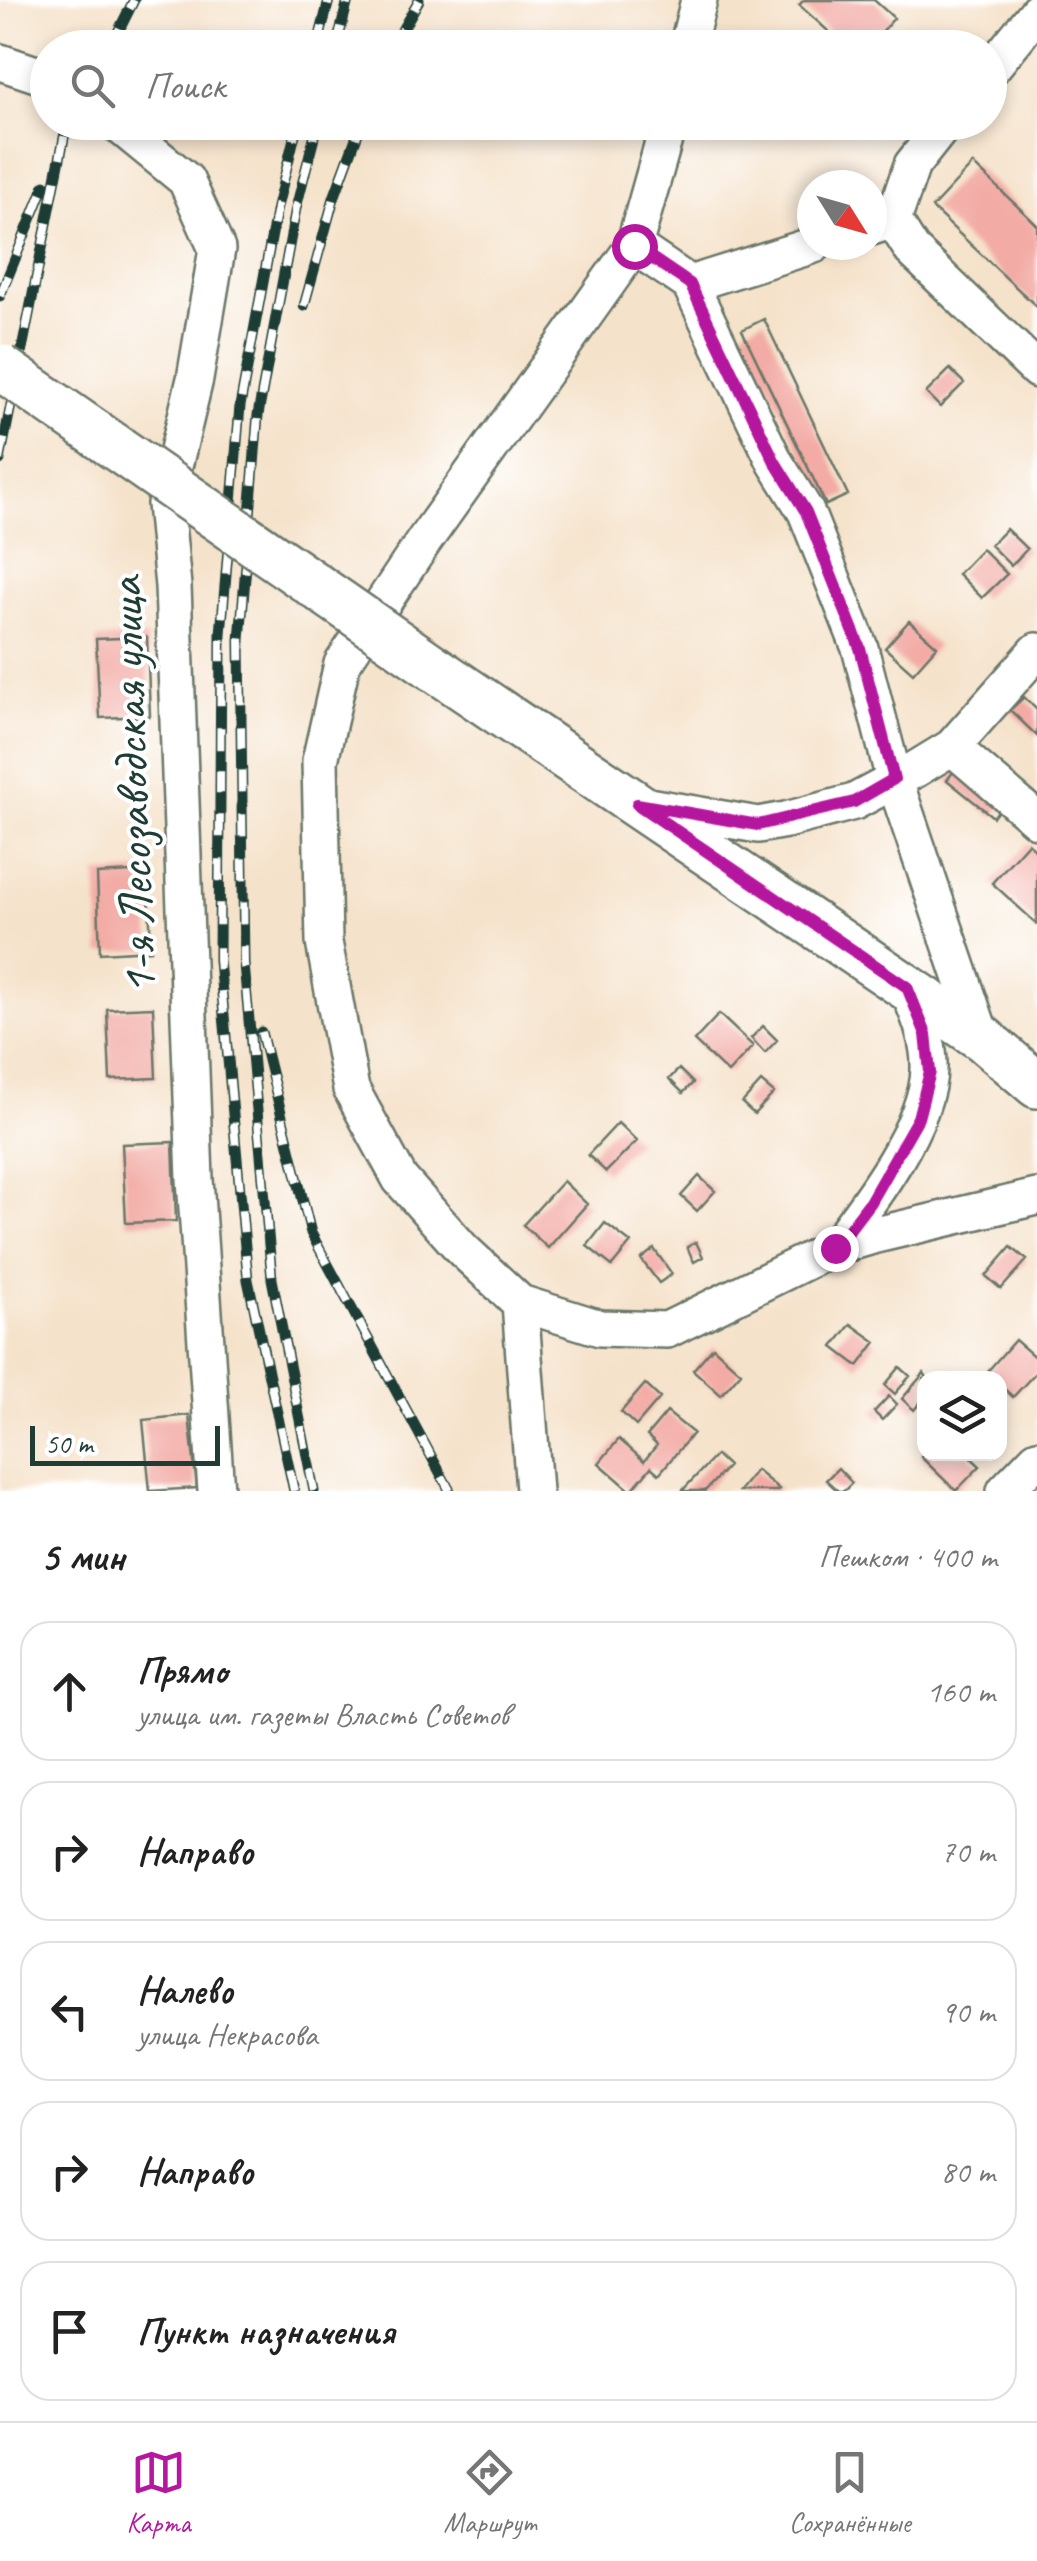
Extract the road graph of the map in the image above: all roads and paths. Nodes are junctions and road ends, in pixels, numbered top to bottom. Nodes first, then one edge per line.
1 (699, 0) edge
2 (1037, 12) edge
3 (692, 30) edge
4 (1007, 49) edge
5 (0, 62) edge
6 (30, 72) edge
7 (137, 140) edge
8 (664, 140) edge
9 (931, 140) edge
10 (887, 214) edge
11 (887, 228) edge
12 (634, 246) junction
13 (797, 250) edge
14 (690, 284) junction
15 (0, 367) edge
16 (1037, 370) edge
17 (1037, 651) edge
18 (952, 747) junction
19 (894, 779) junction
20 (637, 804) junction
21 (1037, 820) edge
22 (907, 987) junction
23 (982, 1038) junction
24 (1037, 1085) edge
25 (1037, 1198) edge
26 (835, 1248) junction
27 (520, 1303) junction
28 (1037, 1458) edge
29 (216, 1491) edge
30 (534, 1491) edge
31 (1005, 1491) edge

1 - 3 street
2 - 4 street
5 - 6 street
7 - 29 street, 1-я Лесозаводская улица
8 - 12 street
9 - 10 street
11 - 16 street
12 - 14 street
12 - 27 street
13 - 14 street
14 - 19 street
15 - 20 main road, bridge
17 - 18 street
18 - 19 street
18 - 21 street
19 - 20 street
19 - 23 street
20 - 22 main road
22 - 23 main road
22 - 26 street
23 - 24 main road
25 - 26 street
26 - 27 street
27 - 30 street
28 - 31 street

